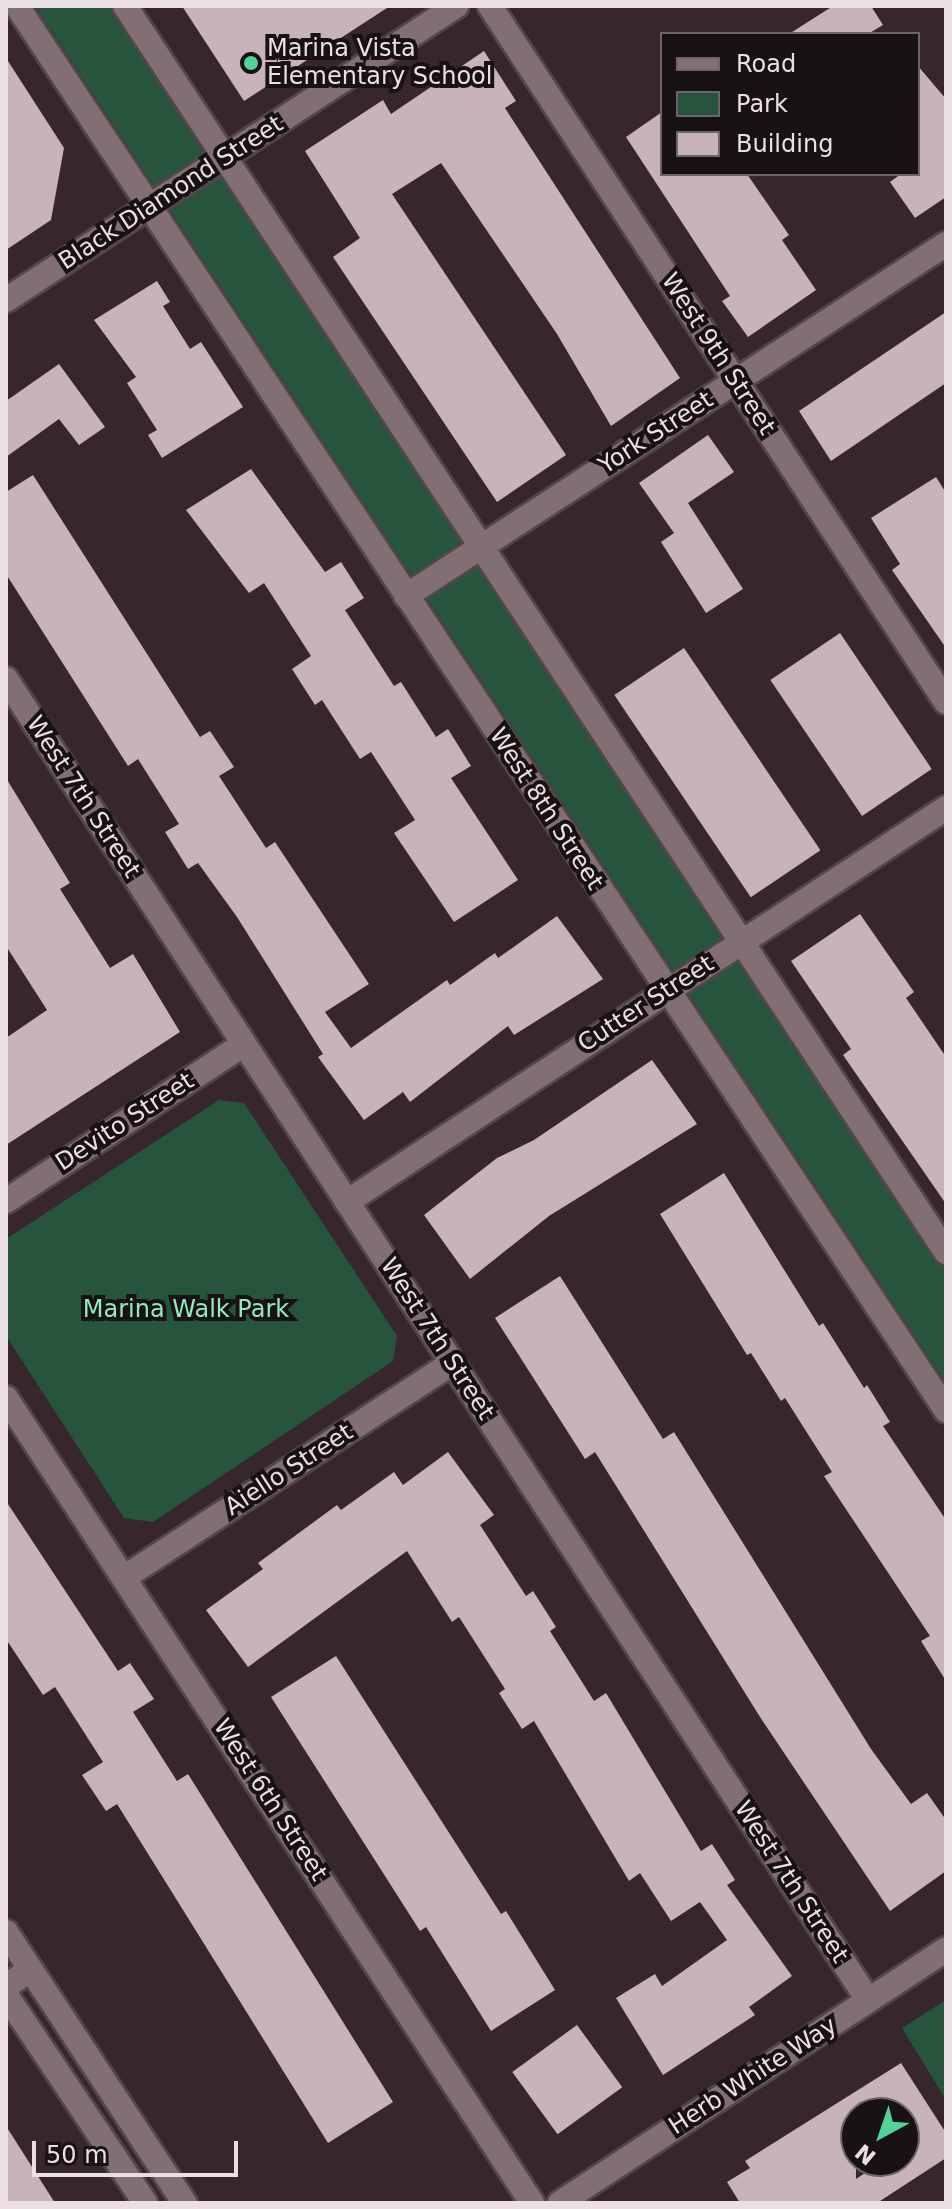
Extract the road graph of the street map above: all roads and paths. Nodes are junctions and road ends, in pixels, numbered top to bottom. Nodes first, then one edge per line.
1 (17, 6) edge
2 (125, 6) edge
3 (456, 6) edge
4 (490, 6) edge
5 (225, 158) junction
6 (148, 207) junction
7 (946, 244) edge
8 (6, 300) edge
9 (735, 381) junction
10 (479, 549) junction
11 (406, 596) junction
12 (6, 679) edge
13 (946, 702) edge
14 (946, 808) edge
15 (741, 943) junction
16 (665, 991) junction
17 (244, 1044) junction
18 (6, 1201) edge
19 (347, 1202) junction
20 (946, 1252) edge
21 (452, 1363) junction
22 (941, 1394) edge
23 (10, 1414) edge
24 (125, 1577) junction
25 (6, 1932) edge
26 (946, 1949) edge
27 (30, 1969) junction
28 (6, 1987) edge
29 (6, 1995) edge
30 (868, 2000) junction
31 (145, 2203) edge
32 (185, 2203) edge
33 (532, 2203) edge
34 (560, 2203) edge

1 - 6 street, West 8th Street
2 - 5 street
3 - 5 street, Black Diamond Street
4 - 9 street, West 9th Street
5 - 6 street, Black Diamond Street
5 - 10 street
6 - 8 street, Black Diamond Street
6 - 11 street, West 8th Street
7 - 9 street, York Street
9 - 10 street, York Street
9 - 13 street, West 9th Street
10 - 11 street, York Street
10 - 15 street
11 - 16 street, West 8th Street
12 - 17 street, West 7th Street
14 - 15 street, Cutter Street
15 - 16 street, Cutter Street
15 - 20 street
16 - 19 street, Cutter Street
16 - 22 street, West 8th Street
17 - 18 street, Devito Street
17 - 19 street, West 7th Street
19 - 21 street, West 7th Street
21 - 24 street, Aiello Street
21 - 30 street, West 7th Street
23 - 24 street, West 6th Street
24 - 33 street, West 6th Street
25 - 27 street
26 - 30 street, Herb White Way
27 - 28 street
27 - 32 street
29 - 31 street
30 - 34 street, Herb White Way

